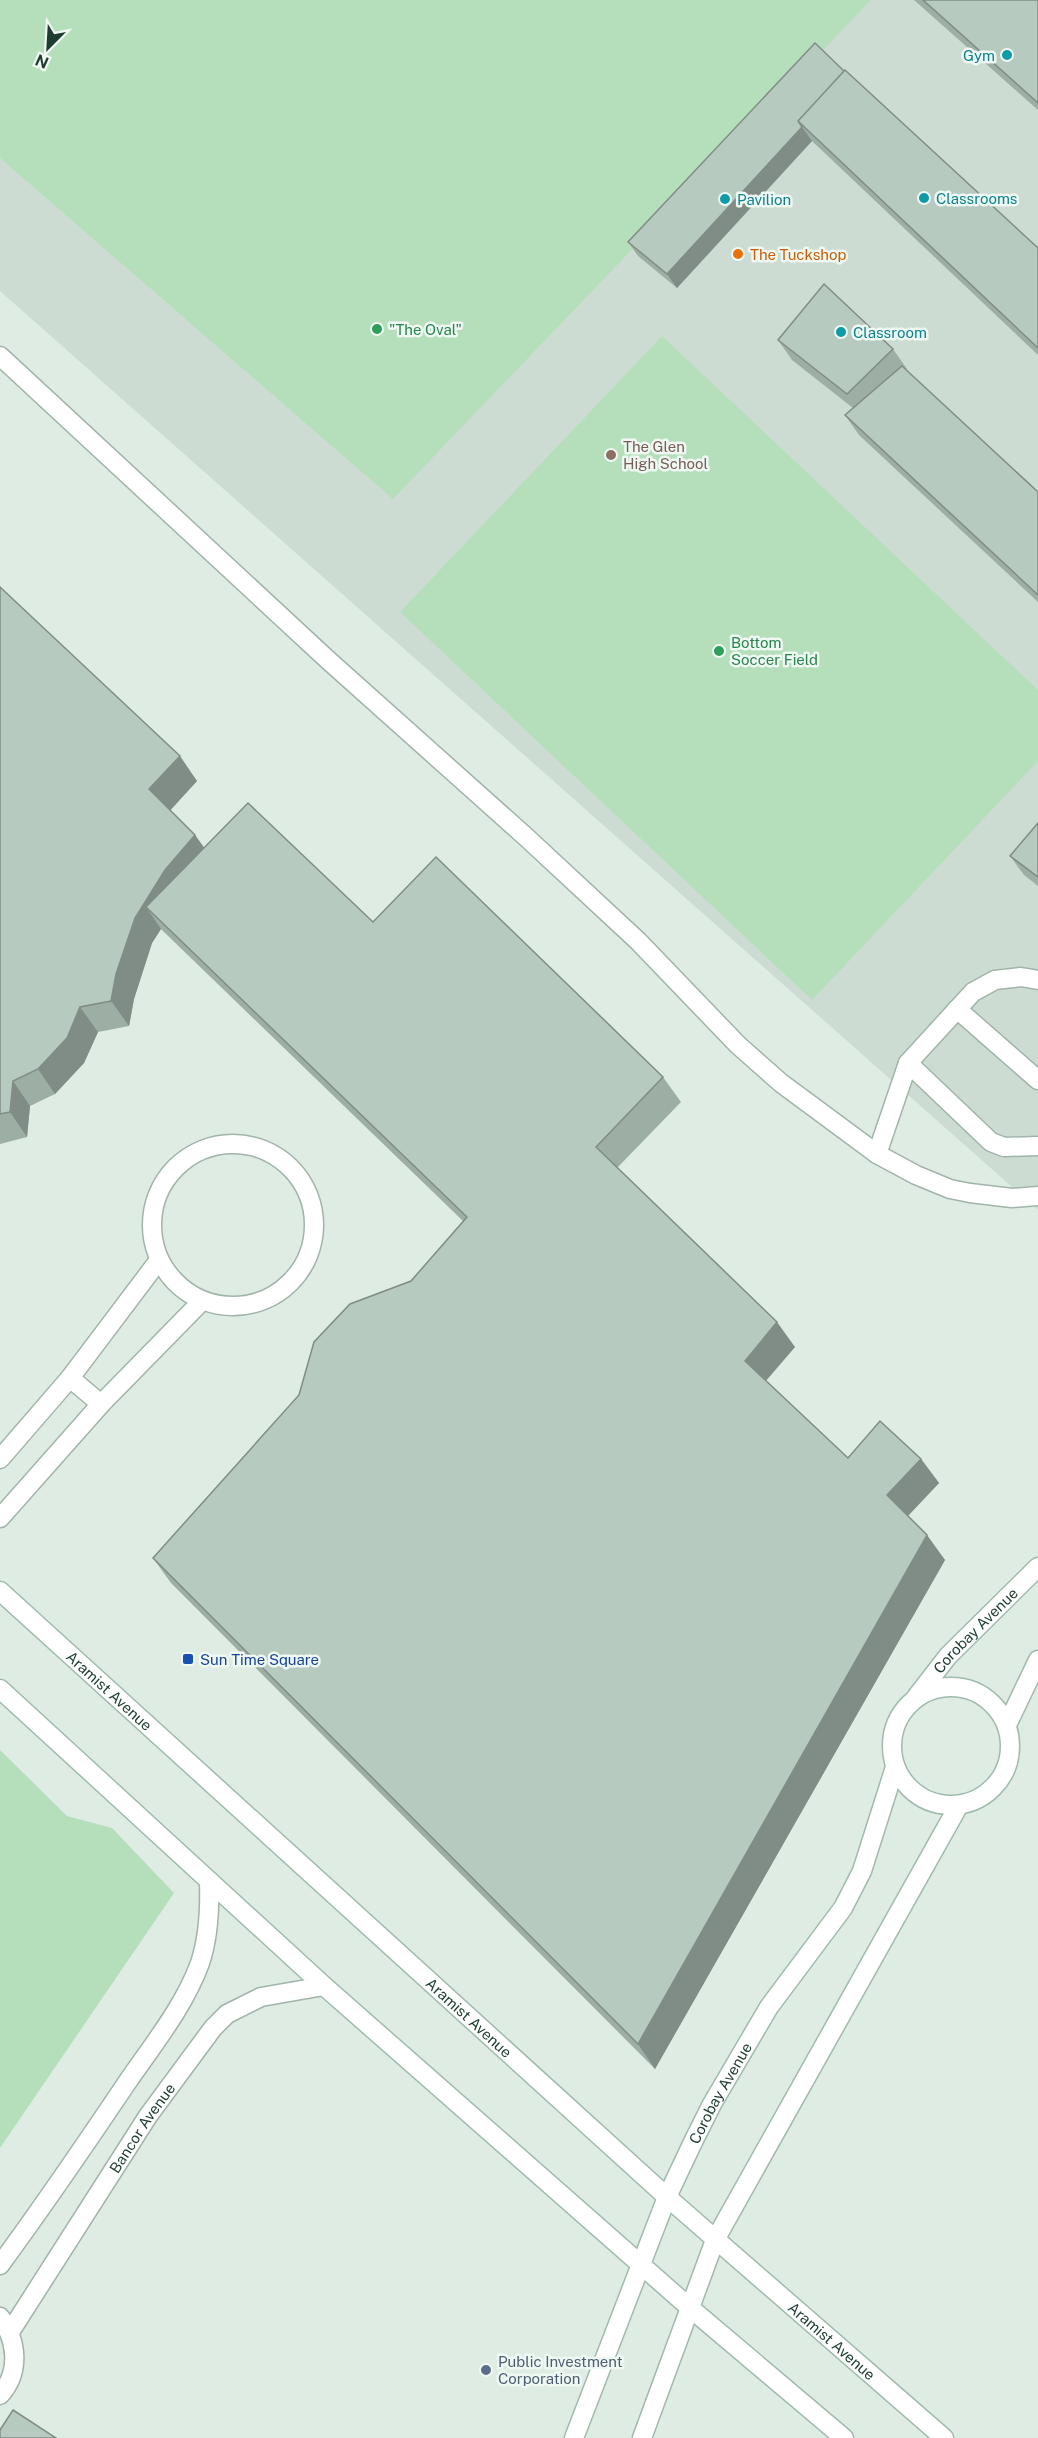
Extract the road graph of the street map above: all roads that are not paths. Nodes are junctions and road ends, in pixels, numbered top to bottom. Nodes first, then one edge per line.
1 (0, 356) edge
2 (1038, 980) edge
3 (957, 1009) junction
4 (908, 1063) junction
5 (1038, 1080) edge
6 (1038, 1146) edge
7 (877, 1154) junction
8 (1038, 1196) edge
9 (159, 1260) junction
10 (202, 1301) junction
11 (70, 1378) junction
12 (101, 1404) junction
13 (0, 1459) edge
14 (0, 1518) edge
15 (1038, 1567) edge
16 (0, 1591) edge
17 (1038, 1660) edge
18 (0, 1689) edge
19 (917, 1696) junction
20 (1007, 1725) junction
21 (895, 1767) junction
22 (959, 1805) junction
23 (209, 1881) junction
24 (324, 1986) junction
25 (666, 2197) junction
26 (715, 2241) junction
27 (642, 2264) junction
28 (0, 2265) edge
29 (689, 2307) junction
30 (5, 2325) edge
31 (0, 2395) edge
32 (574, 2438) edge
33 (642, 2438) edge
34 (844, 2438) edge
35 (944, 2438) edge

1 - 7 street
2 - 3 street
3 - 4 street
3 - 5 street
4 - 6 street
4 - 7 street
7 - 8 street
9 - 10 street
9 - 10 street
9 - 11 street
10 - 12 street
11 - 12 street
11 - 13 street
12 - 14 street
15 - 19 street, Corobay Avenue
16 - 25 street, Aramist Avenue
17 - 20 street
18 - 23 street
19 - 20 street, Corobay Avenue
19 - 21 street, Corobay Avenue
20 - 22 street
21 - 22 street, Corobay Avenue
21 - 25 street, Corobay Avenue
22 - 26 street
23 - 24 street
23 - 28 street
24 - 27 street
24 - 30 street, Bancor Avenue
25 - 26 street, Aramist Avenue
25 - 27 street, Corobay Avenue
26 - 29 street
26 - 35 street, Aramist Avenue
27 - 29 street
27 - 32 street, Corobay Avenue
29 - 33 street
29 - 34 street
30 - 31 street

